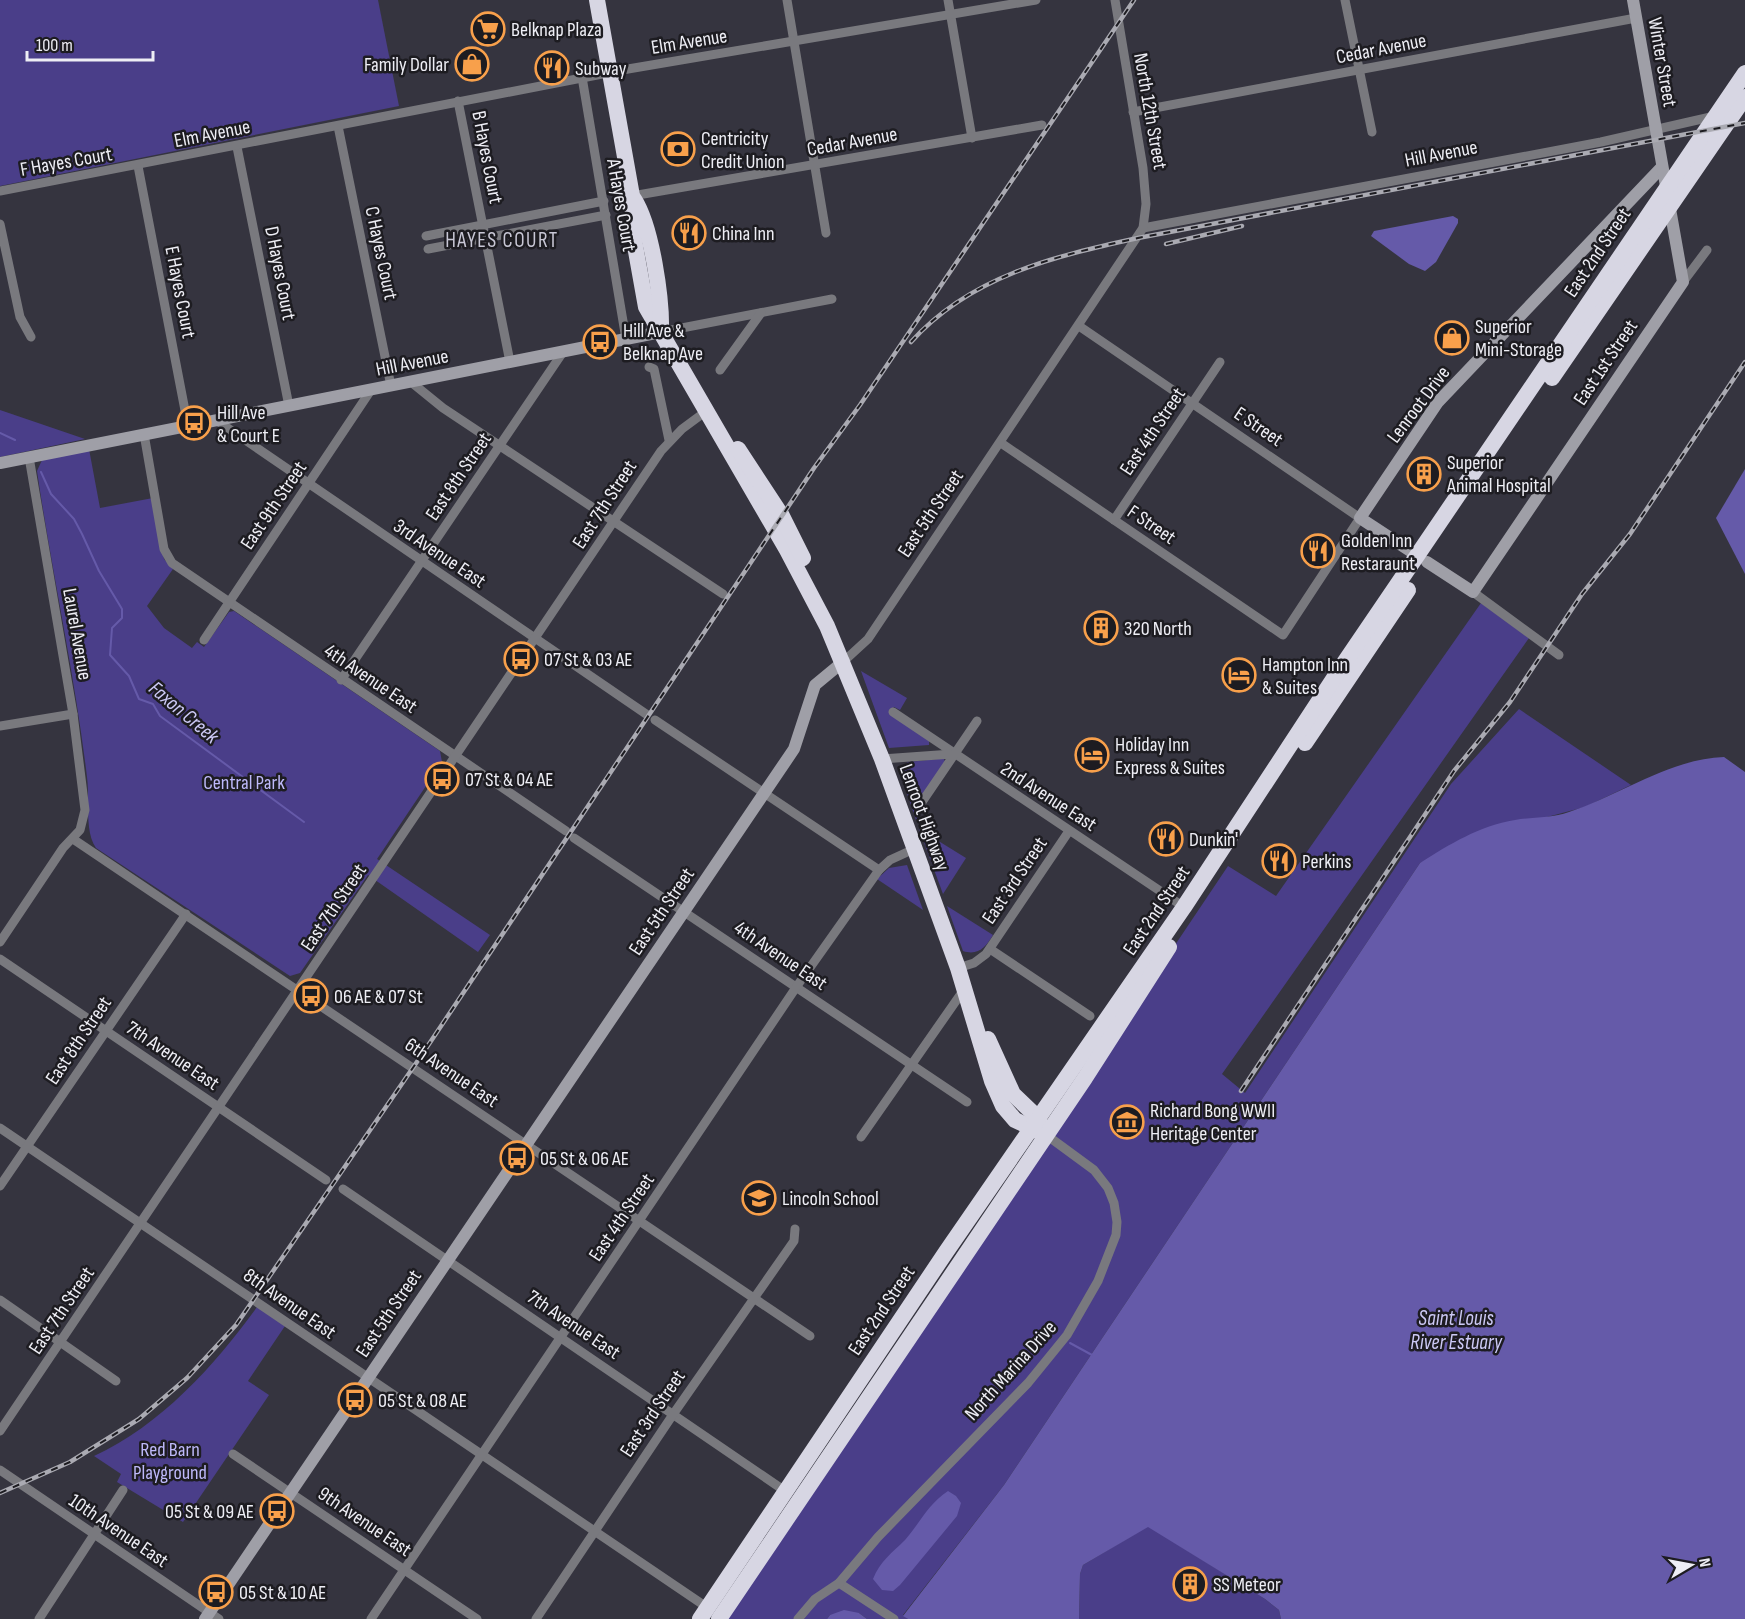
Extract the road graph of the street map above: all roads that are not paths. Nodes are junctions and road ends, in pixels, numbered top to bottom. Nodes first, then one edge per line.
1 (787, 0) edge
2 (948, 0) edge
3 (1036, 0) edge
4 (1114, 0) edge
5 (1345, 0) edge
6 (1633, 0) edge
7 (599, 5) edge
8 (951, 15) junction
9 (1636, 18) junction
10 (794, 41) junction
11 (1359, 71) junction
12 (610, 72) junction
13 (1745, 73) edge
14 (582, 77) junction
15 (1745, 97) edge
16 (458, 101) junction
17 (1745, 110) edge
18 (1133, 112) junction
19 (1042, 125) dead end
20 (338, 126) junction
21 (1655, 130) junction
22 (1372, 132) dead end
23 (972, 138) junction
24 (237, 147) junction
25 (815, 165) junction
26 (138, 166) junction
27 (1662, 167) junction
28 (0, 191) edge
29 (632, 196) junction
30 (604, 201) junction
31 (606, 215) junction
32 (0, 224) edge
33 (483, 225) junction
34 (1143, 228) junction
35 (826, 232) dead end
36 (426, 236) dead end
37 (485, 238) junction
38 (429, 249) dead end
39 (1707, 250) dead end
40 (1683, 282) junction
41 (1605, 288) junction
42 (832, 299) dead end
43 (761, 313) junction
44 (1079, 326) junction
45 (661, 332) junction
46 (31, 337) dead end
47 (626, 339) junction
48 (563, 351) junction
49 (510, 362) junction
50 (1220, 362) dead end
51 (649, 367) dead end
52 (720, 370) dead end
53 (411, 382) junction
54 (391, 386) junction
55 (371, 390) junction
56 (1192, 404) junction
57 (289, 406) junction
58 (705, 412) junction
59 (216, 420) junction
60 (188, 426) junction
61 (144, 434) junction
62 (669, 440) junction
63 (1001, 443) junction
64 (500, 447) junction
65 (29, 457) junction
66 (0, 463) edge
67 (308, 484) junction
68 (1360, 518) junction
69 (1114, 520) junction
70 (614, 524) junction
71 (1423, 559) junction
72 (421, 563) junction
73 (1473, 592) junction
74 (723, 594) dead end
75 (229, 603) junction
76 (1283, 635) joint
77 (535, 639) junction
78 (204, 640) dead end
79 (1559, 656) dead end
80 (844, 662) junction
81 (340, 680) junction
82 (893, 712) dead end
83 (73, 714) junction
84 (646, 714) dead end
85 (655, 720) dead end
86 (977, 721) dead end
87 (0, 726) edge
88 (954, 755) junction
89 (456, 757) junction
90 (882, 759) junction
91 (763, 794) junction
92 (922, 802) dead end
93 (1069, 831) junction
94 (73, 839) junction
95 (914, 849) junction
96 (879, 870) junction
97 (1188, 910) junction
98 (684, 912) junction
99 (186, 914) junction
100 (0, 942) edge
101 (990, 949) junction
102 (0, 959) edge
103 (958, 968) junction
104 (797, 986) junction
105 (965, 988) junction
106 (299, 991) junction
107 (1090, 1016) dead end
108 (105, 1031) junction
109 (911, 1064) junction
110 (967, 1102) dead end
111 (219, 1107) junction
112 (0, 1128) edge
113 (1038, 1128) junction
114 (861, 1137) dead end
115 (526, 1144) junction
116 (27, 1146) junction
117 (326, 1180) dead end
118 (0, 1186) edge
119 (342, 1189) dead end
120 (641, 1220) junction
121 (140, 1224) junction
122 (795, 1229) dead end
123 (448, 1261) junction
124 (754, 1297) junction
125 (0, 1300) edge
126 (810, 1336) dead end
127 (561, 1337) junction
128 (61, 1342) junction
129 (368, 1379) junction
130 (116, 1381) dead end
131 (674, 1413) junction
132 (0, 1431) edge
133 (233, 1454) dead end
134 (482, 1454) junction
135 (0, 1470) edge
136 (123, 1490) dead end
137 (785, 1491) junction
138 (292, 1493) junction
139 (594, 1529) junction
140 (96, 1536) junction
141 (405, 1570) junction
142 (839, 1582) junction
143 (709, 1615) edge
144 (211, 1617) edge
145 (39, 1619) edge
146 (371, 1619) edge
147 (477, 1619) edge
148 (536, 1619) edge
149 (798, 1619) edge
150 (894, 1619) edge

1 - 10 street
2 - 8 street
3 - 8 street, Elm Avenue
4 - 18 street, North 12th Street
5 - 11 street
6 - 9 street, Winter Street
7 - 12 highway
8 - 10 street, Elm Avenue
8 - 23 street
9 - 11 street, Cedar Avenue
9 - 21 street, Winter Street
10 - 12 street, Elm Avenue
10 - 25 street
11 - 18 street, Cedar Avenue
11 - 22 street
12 - 14 street, Elm Avenue
12 - 29 highway
13 - 41 highway, East 2nd Street
14 - 16 street, Elm Avenue
14 - 30 street, A Hayes Court
15 - 41 highway, East 2nd Street
16 - 20 street, Elm Avenue
16 - 33 street, B Hayes Court
17 - 21 street, Hill Avenue
18 - 34 street, North 12th Street
19 - 23 street, Cedar Avenue
20 - 24 street, Elm Avenue
20 - 54 street, C Hayes Court
21 - 27 street
21 - 34 street, Hill Avenue
23 - 25 street, Cedar Avenue
24 - 26 street, Elm Avenue
24 - 57 street, D Hayes Court
25 - 29 street, Cedar Avenue
25 - 35 street
26 - 28 street, F Hayes Court
26 - 60 street, E Hayes Court
27 - 40 street
27 - 68 street, Lenroot Drive
29 - 45 highway
30 - 31 street, A Hayes Court
30 - 33 street
31 - 37 street
31 - 47 street, A Hayes Court
32 - 46 street
33 - 36 street
33 - 37 street, B Hayes Court
34 - 44 street, East 5th Street
37 - 38 street
37 - 49 street, B Hayes Court
39 - 40 street
40 - 73 street, East 1st Street
41 - 71 highway, East 2nd Street
42 - 43 street, Hill Avenue
43 - 45 street, Hill Avenue
43 - 52 street
44 - 56 street, E Street
44 - 63 street, East 5th Street
45 - 47 street, Hill Avenue
45 - 58 highway, Lenroot Highway
47 - 48 street, Hill Avenue
48 - 49 street, Hill Avenue
48 - 64 street, East 8th Street
49 - 53 street, Hill Avenue
50 - 56 street, East 4th Street
51 - 62 street
53 - 54 street, Hill Avenue
53 - 64 street
54 - 55 street, Hill Avenue
55 - 57 street, Hill Avenue
55 - 67 street, East 9th Street
56 - 68 street, E Street
56 - 69 street, East 4th Street
57 - 59 street, Hill Avenue
58 - 62 street, East 7th Street
58 - 80 highway, Lenroot Highway
59 - 60 street, Hill Avenue
59 - 67 street, 3rd Avenue East
60 - 61 street, Hill Avenue
61 - 65 street, Hill Avenue
61 - 75 street, 4th Avenue East
62 - 70 street, East 7th Street
63 - 69 street, F Street
63 - 80 street, East 5th Street
64 - 70 street
64 - 72 street, East 8th Street
65 - 66 street, Hill Avenue
65 - 83 street, Laurel Avenue
67 - 72 street, 3rd Avenue East
67 - 75 street, East 9th Street
68 - 71 street, E Street
68 - 76 street, Lenroot Drive
69 - 76 street, F Street
70 - 74 street
70 - 77 street, East 7th Street
71 - 73 street, E Street
71 - 97 highway, East 2nd Street
72 - 77 street, 3rd Avenue East
72 - 81 street, East 8th Street
73 - 79 street, E Street
75 - 78 street, East 9th Street
75 - 81 street, 4th Avenue East
77 - 84 street, 3rd Avenue East
77 - 89 street, East 7th Street
80 - 90 highway, Lenroot Highway
80 - 91 street, East 5th Street
81 - 89 street, 4th Avenue East
82 - 88 street, 2nd Avenue East
83 - 87 street
83 - 94 street, Laurel Avenue
85 - 91 street
86 - 88 street
88 - 90 street
88 - 92 street
88 - 93 street, 2nd Avenue East
89 - 98 street, 4th Avenue East
89 - 106 street, East 7th Street
90 - 95 highway, Lenroot Highway
91 - 96 street
91 - 98 street, East 5th Street
93 - 97 street, 2nd Avenue East
93 - 101 street, East 3rd Street
94 - 99 street, 6th Avenue East
94 - 100 street
95 - 96 street, East 4th Street
95 - 103 highway, Lenroot Highway
96 - 104 street, East 4th Street
97 - 113 highway, East 2nd Street
98 - 104 street, 4th Avenue East
98 - 115 street, East 5th Street
99 - 106 street, 6th Avenue East
99 - 108 street, East 8th Street
101 - 103 street
101 - 107 street
102 - 108 street, 7th Avenue East
103 - 105 highway, Lenroot Highway
104 - 109 street, 4th Avenue East
104 - 120 street, East 4th Street
105 - 109 street
105 - 113 highway, Lenroot Highway
106 - 111 street, East 7th Street
106 - 115 street, 6th Avenue East
108 - 111 street, 7th Avenue East
108 - 116 street, East 8th Street
109 - 110 street, 4th Avenue East
109 - 114 street
111 - 117 street, 7th Avenue East
111 - 121 street, East 7th Street
112 - 116 street, 8th Avenue East
113 - 137 highway, East 2nd Street
113 - 142 street, North Marina Drive
113 - 143 highway, East 2nd Street
115 - 120 street, 6th Avenue East
115 - 123 street, East 5th Street
116 - 118 street, East 8th Street
116 - 121 street, 8th Avenue East
119 - 123 street, 7th Avenue East
120 - 124 street, 6th Avenue East
120 - 127 street, East 4th Street
121 - 128 street, East 7th Street
121 - 129 street, 8th Avenue East
122 - 124 street, East 3rd Street
123 - 127 street, 7th Avenue East
123 - 129 street, East 5th Street
124 - 126 street, 6th Avenue East
124 - 131 street, East 3rd Street
125 - 128 street
127 - 131 street, 7th Avenue East
127 - 134 street, East 4th Street
128 - 130 street
128 - 132 street, East 7th Street
129 - 134 street, 8th Avenue East
129 - 138 street, East 5th Street
131 - 137 street, 7th Avenue East
131 - 139 street, East 3rd Street
133 - 138 street, 9th Avenue East
134 - 139 street, 8th Avenue East
134 - 141 street, East 4th Street
135 - 140 street, 10th Avenue East
136 - 140 street
137 - 143 highway, East 2nd Street
138 - 141 street, 9th Avenue East
138 - 144 street, East 5th Street
139 - 143 street, 8th Avenue East
139 - 148 street, East 3rd Street
140 - 144 street, 10th Avenue East
140 - 145 street
141 - 146 street, East 4th Street
141 - 147 street, 9th Avenue East
142 - 149 street, North Marina Drive
142 - 150 street

